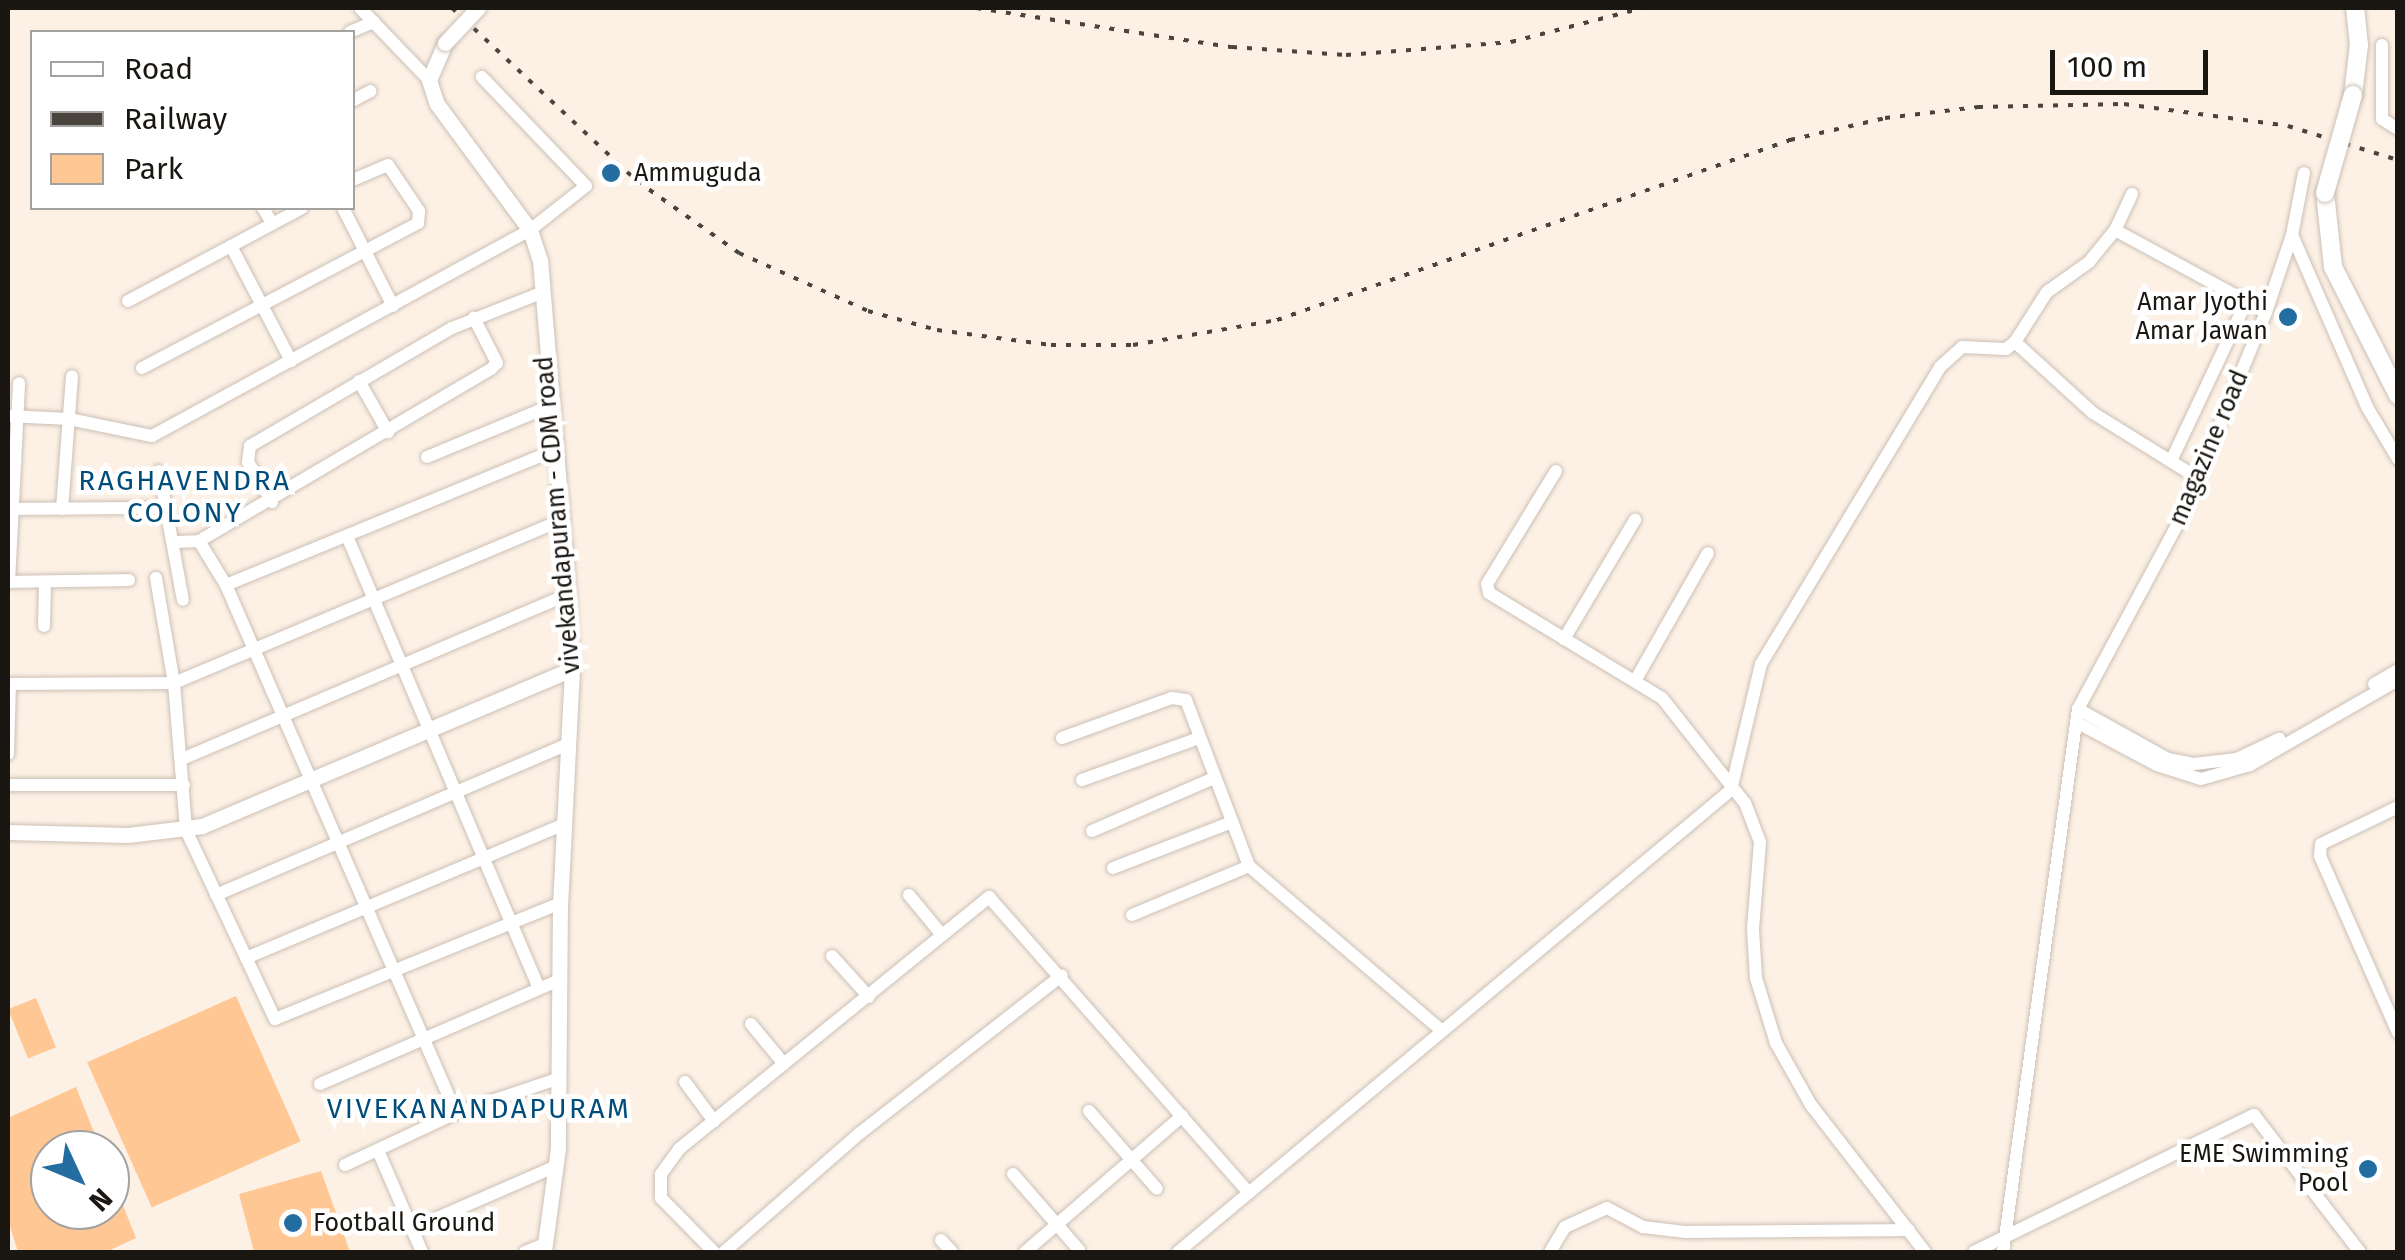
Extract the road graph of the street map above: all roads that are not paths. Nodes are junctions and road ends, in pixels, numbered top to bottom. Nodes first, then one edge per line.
1 (360, 8) edge
2 (478, 8) edge
3 (2355, 8) edge
4 (374, 22) junction
5 (355, 30) edge
6 (2382, 45) dead end
7 (482, 77) dead end
8 (429, 80) junction
9 (371, 92) dead end
10 (355, 100) edge
11 (2398, 129) edge
12 (2304, 172) dead end
13 (355, 179) edge
14 (2132, 194) dead end
15 (264, 210) edge
16 (298, 210) edge
17 (344, 210) edge
18 (272, 224) junction
19 (530, 230) junction
20 (2114, 230) junction
21 (2292, 235) junction
22 (230, 246) junction
23 (364, 250) junction
24 (541, 292) junction
25 (128, 301) dead end
26 (2246, 302) junction
27 (262, 305) junction
28 (393, 306) junction
29 (2266, 312) junction
30 (474, 318) junction
31 (2015, 342) junction
32 (292, 361) junction
33 (142, 368) dead end
34 (72, 376) dead end
35 (359, 381) junction
36 (19, 382) dead end
37 (2397, 389) edge
38 (550, 406) junction
39 (12, 417) edge
40 (69, 419) junction
41 (388, 432) junction
42 (553, 451) junction
43 (427, 457) dead end
44 (2398, 459) edge
45 (2172, 461) junction
46 (159, 471) dead end
47 (1556, 471) dead end
48 (2198, 478) junction
49 (272, 502) junction
50 (166, 508) junction
51 (10, 509) edge
52 (62, 509) junction
53 (559, 520) junction
54 (1636, 520) dead end
55 (347, 536) junction
56 (199, 541) junction
57 (174, 542) junction
58 (1708, 553) dead end
59 (156, 578) dead end
60 (130, 580) dead end
61 (8, 582) edge
62 (44, 582) junction
63 (226, 585) junction
64 (568, 594) junction
65 (183, 600) dead end
66 (374, 600) junction
67 (44, 626) dead end
68 (1564, 640) junction
69 (253, 650) junction
70 (402, 665) junction
71 (572, 668) junction
72 (2398, 670) edge
73 (2398, 680) edge
74 (1635, 681) junction
75 (174, 683) junction
76 (9, 684) edge
77 (2360, 697) junction
78 (2077, 715) junction
79 (281, 716) junction
80 (428, 727) junction
81 (1062, 738) dead end
82 (1199, 738) junction
83 (570, 743) junction
84 (8, 754) edge
85 (182, 758) junction
86 (307, 778) junction
87 (1214, 778) junction
88 (1082, 780) dead end
89 (8, 785) edge
90 (184, 785) junction
91 (1731, 790) junction
92 (455, 791) junction
93 (2398, 807) edge
94 (1232, 822) junction
95 (564, 824) junction
96 (186, 830) junction
97 (1092, 830) dead end
98 (8, 832) edge
99 (338, 842) junction
100 (482, 856) junction
101 (1249, 866) junction
102 (1113, 868) dead end
103 (909, 895) dead end
104 (216, 896) junction
105 (560, 903) junction
106 (365, 907) junction
107 (1132, 915) dead end
108 (510, 921) junction
109 (942, 935) junction
110 (832, 956) dead end
111 (246, 958) junction
112 (390, 970) junction
113 (1062, 974) junction
114 (559, 980) junction
115 (538, 987) junction
116 (869, 996) junction
117 (752, 1024) dead end
118 (1441, 1030) junction
119 (2398, 1033) edge
120 (420, 1035) junction
121 (784, 1064) junction
122 (560, 1078) junction
123 (685, 1082) dead end
124 (320, 1084) dead end
125 (1089, 1111) dead end
126 (456, 1113) junction
127 (1182, 1116) junction
128 (714, 1121) junction
129 (379, 1153) junction
130 (1132, 1160) junction
131 (344, 1165) dead end
132 (556, 1166) junction
133 (1013, 1174) dead end
134 (1157, 1189) dead end
135 (1249, 1193) junction
136 (1057, 1225) junction
137 (412, 1230) junction
138 (1909, 1230) junction
139 (2007, 1237) junction
140 (941, 1240) dead end
141 (545, 1248) edge
142 (1080, 1250) edge
143 (422, 1252) edge
144 (525, 1252) edge
145 (714, 1252) edge
146 (724, 1252) edge
147 (952, 1252) edge
148 (1025, 1252) edge
149 (1178, 1252) edge
150 (1550, 1252) edge
151 (1925, 1252) edge
152 (1974, 1252) edge
153 (2003, 1252) edge
154 (2360, 1252) edge

1 - 4 street
2 - 8 street, bridge
3 - 37 main road, bridge
4 - 5 street
4 - 8 street
6 - 11 street
7 - 19 street
8 - 19 street, vivekandapuram - CDM road
9 - 10 street
12 - 21 street, magazine road
13 - 23 street
14 - 20 street
15 - 18 street
16 - 18 street
17 - 23 street
18 - 22 street
19 - 24 street, vivekandapuram - CDM road
19 - 28 street
20 - 26 street
20 - 31 street
21 - 29 street, magazine road
21 - 44 street
22 - 25 street
22 - 27 street
23 - 27 street
23 - 28 street
24 - 30 street
24 - 38 street, vivekandapuram - CDM road
26 - 29 street
26 - 45 street
27 - 32 street
27 - 33 street
28 - 32 street
29 - 48 street, magazine road
30 - 35 street
30 - 41 street
31 - 45 street
31 - 91 street
32 - 40 street
34 - 40 street
35 - 41 street
35 - 49 street
36 - 39 street
38 - 42 street, vivekandapuram - CDM road
38 - 43 street
39 - 40 street
39 - 51 street
40 - 52 street
41 - 49 street
42 - 53 street, vivekandapuram - CDM road
42 - 55 street
45 - 48 street
46 - 50 street
47 - 68 street
48 - 78 street, magazine road
49 - 56 street
50 - 52 street
50 - 57 street
51 - 52 street
51 - 61 street
53 - 64 street, vivekandapuram - CDM road
53 - 66 street
54 - 68 street
55 - 63 street
55 - 66 street
56 - 57 street
56 - 63 street
57 - 65 street
58 - 74 street
59 - 75 street
60 - 62 street
61 - 62 street
62 - 67 street
63 - 69 street
64 - 70 street
64 - 71 street, vivekandapuram - CDM road
66 - 69 street
66 - 70 street
68 - 74 street
69 - 75 street
69 - 79 street
70 - 79 street
70 - 80 street
71 - 80 street
71 - 83 street, vivekandapuram - CDM road
72 - 77 street
73 - 77 street
74 - 91 street
75 - 76 street
75 - 85 street
76 - 84 street
77 - 78 street
78 - 139 street, magazine road
79 - 85 street
79 - 86 street
80 - 86 street
80 - 92 street
81 - 82 street
82 - 87 street
82 - 88 street
83 - 92 street
83 - 95 street, vivekandapuram - CDM road
85 - 90 street
86 - 96 street
86 - 99 street
87 - 94 street
87 - 97 street
89 - 90 street
90 - 96 street
91 - 118 street
91 - 138 street
92 - 99 street
92 - 100 street
93 - 119 street
94 - 101 street
94 - 102 street
95 - 100 street
95 - 105 street, vivekandapuram - CDM road
96 - 98 street
96 - 104 street
99 - 104 street
99 - 106 street
100 - 106 street
100 - 108 street
101 - 107 street
101 - 118 street
103 - 109 street
104 - 111 street
105 - 108 street
105 - 114 street, vivekandapuram - CDM road
106 - 111 street
106 - 112 street
108 - 112 street
108 - 115 street
109 - 113 street
109 - 116 street
110 - 116 street
111 - 112 street
112 - 120 street
113 - 127 street
113 - 146 street
114 - 115 street
114 - 122 street, vivekandapuram - CDM road
115 - 120 street
116 - 121 street
117 - 121 street
118 - 135 street
120 - 124 street
120 - 126 street
121 - 128 street
122 - 126 street
122 - 132 street, vivekandapuram - CDM road
123 - 128 street
125 - 130 street
126 - 129 street
127 - 130 street
127 - 135 street
128 - 145 street
129 - 131 street
129 - 137 street
130 - 134 street
130 - 136 street
132 - 137 street
132 - 141 street, vivekandapuram - CDM road
133 - 136 street
135 - 149 street
136 - 142 street
136 - 148 street
137 - 143 street
138 - 150 street
138 - 151 street
139 - 152 street
139 - 153 street, magazine road
139 - 154 street
140 - 147 street
141 - 144 street

